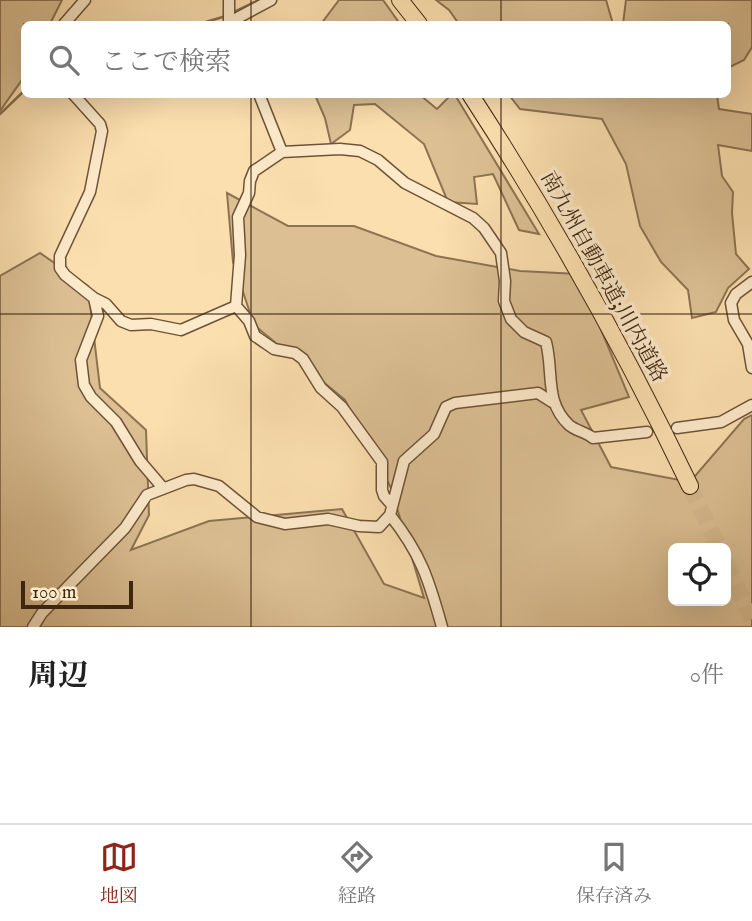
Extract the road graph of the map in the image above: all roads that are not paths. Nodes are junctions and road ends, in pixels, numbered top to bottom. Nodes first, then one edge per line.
1 (271, 0) edge
2 (400, 0) edge
3 (82, 2) edge
4 (229, 2) edge
5 (66, 21) edge
6 (229, 21) edge
7 (231, 21) edge
8 (417, 21) edge
9 (77, 98) edge
10 (261, 98) edge
11 (473, 98) edge
12 (282, 152) junction
13 (752, 282) edge
14 (94, 298) junction
15 (236, 306) junction
16 (752, 368) edge
17 (552, 402) junction
18 (752, 405) edge
19 (677, 428) dead end
20 (647, 432) dead end
21 (690, 486) tunnel mouth
22 (163, 488) junction
23 (390, 509) junction
24 (33, 627) edge
25 (442, 627) edge

1 - 7 street
2 - 8 highway
3 - 5 street
4 - 6 street
9 - 14 street
10 - 12 street
11 - 21 highway, 南九州自動車道;川内道路
12 - 15 street
12 - 17 street
13 - 16 street
14 - 15 street
14 - 22 street
15 - 23 street
17 - 20 street
17 - 23 street
18 - 19 street
22 - 23 street
22 - 24 street
23 - 25 street

